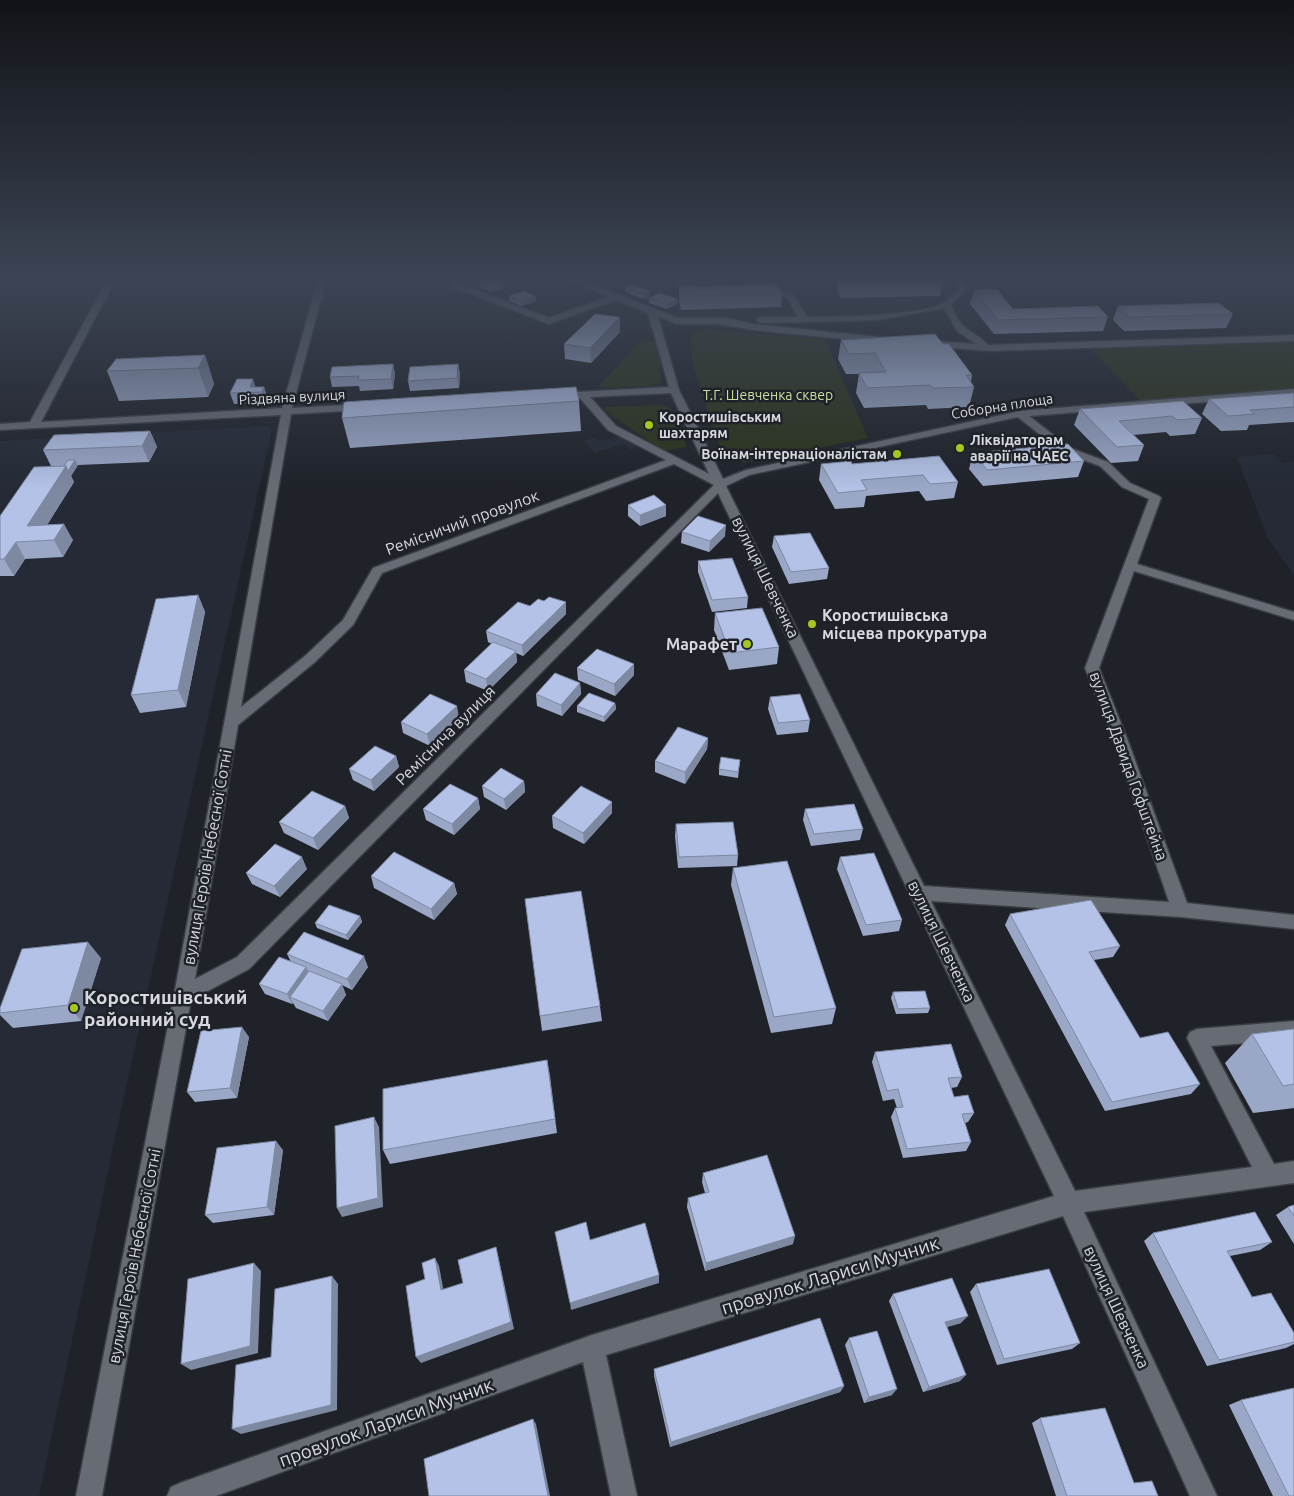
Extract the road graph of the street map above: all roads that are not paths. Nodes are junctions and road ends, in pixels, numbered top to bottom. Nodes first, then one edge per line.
1 (74, 350) edge
2 (303, 350) edge
3 (663, 350) edge
4 (674, 390) junction
5 (1294, 392) edge
6 (583, 395) junction
7 (553, 396) edge
8 (375, 407) edge
9 (286, 412) junction
10 (1020, 414) junction
11 (34, 425) junction
12 (0, 427) edge
13 (673, 461) junction
14 (721, 484) junction
15 (1130, 566) junction
16 (1294, 616) edge
17 (231, 723) junction
18 (919, 893) junction
19 (1182, 910) junction
20 (1294, 922) edge
21 (183, 995) junction
22 (1294, 1030) edge
23 (1294, 1172) edge
24 (1268, 1176) junction
25 (1069, 1203) junction
26 (592, 1347) junction
27 (89, 1496) edge
28 (180, 1496) edge
29 (624, 1496) edge
30 (1204, 1496) edge

1 - 11 street
2 - 9 street, вулиця Героїв Небесної Сотні
3 - 4 street, вулиця Шевченка
4 - 6 street
4 - 14 street, вулиця Шевченка
5 - 10 street, Соборна площа
6 - 7 street
6 - 13 street
8 - 9 street, Різдвяна вулиця
9 - 11 street, Різдвяна вулиця
9 - 17 street, вулиця Героїв Небесної Сотні
10 - 14 street, Соборна площа
10 - 15 street, вулиця Давида Гофштейна
11 - 12 street, Різдвяна вулиця
13 - 14 street
13 - 17 street, Ремісничий провулок
14 - 18 street, вулиця Шевченка
14 - 21 street, Реміснича вулиця
15 - 16 street
15 - 19 street, вулиця Давида Гофштейна
17 - 21 street, вулиця Героїв Небесної Сотні
18 - 19 street
18 - 25 street, вулиця Шевченка
19 - 20 street
21 - 27 street, вулиця Героїв Небесної Сотні
22 - 24 street
23 - 24 street, провулок Лариси Мучник
24 - 25 street, провулок Лариси Мучник
25 - 26 street, провулок Лариси Мучник
25 - 30 street, вулиця Шевченка
26 - 28 street, провулок Лариси Мучник
26 - 29 street

